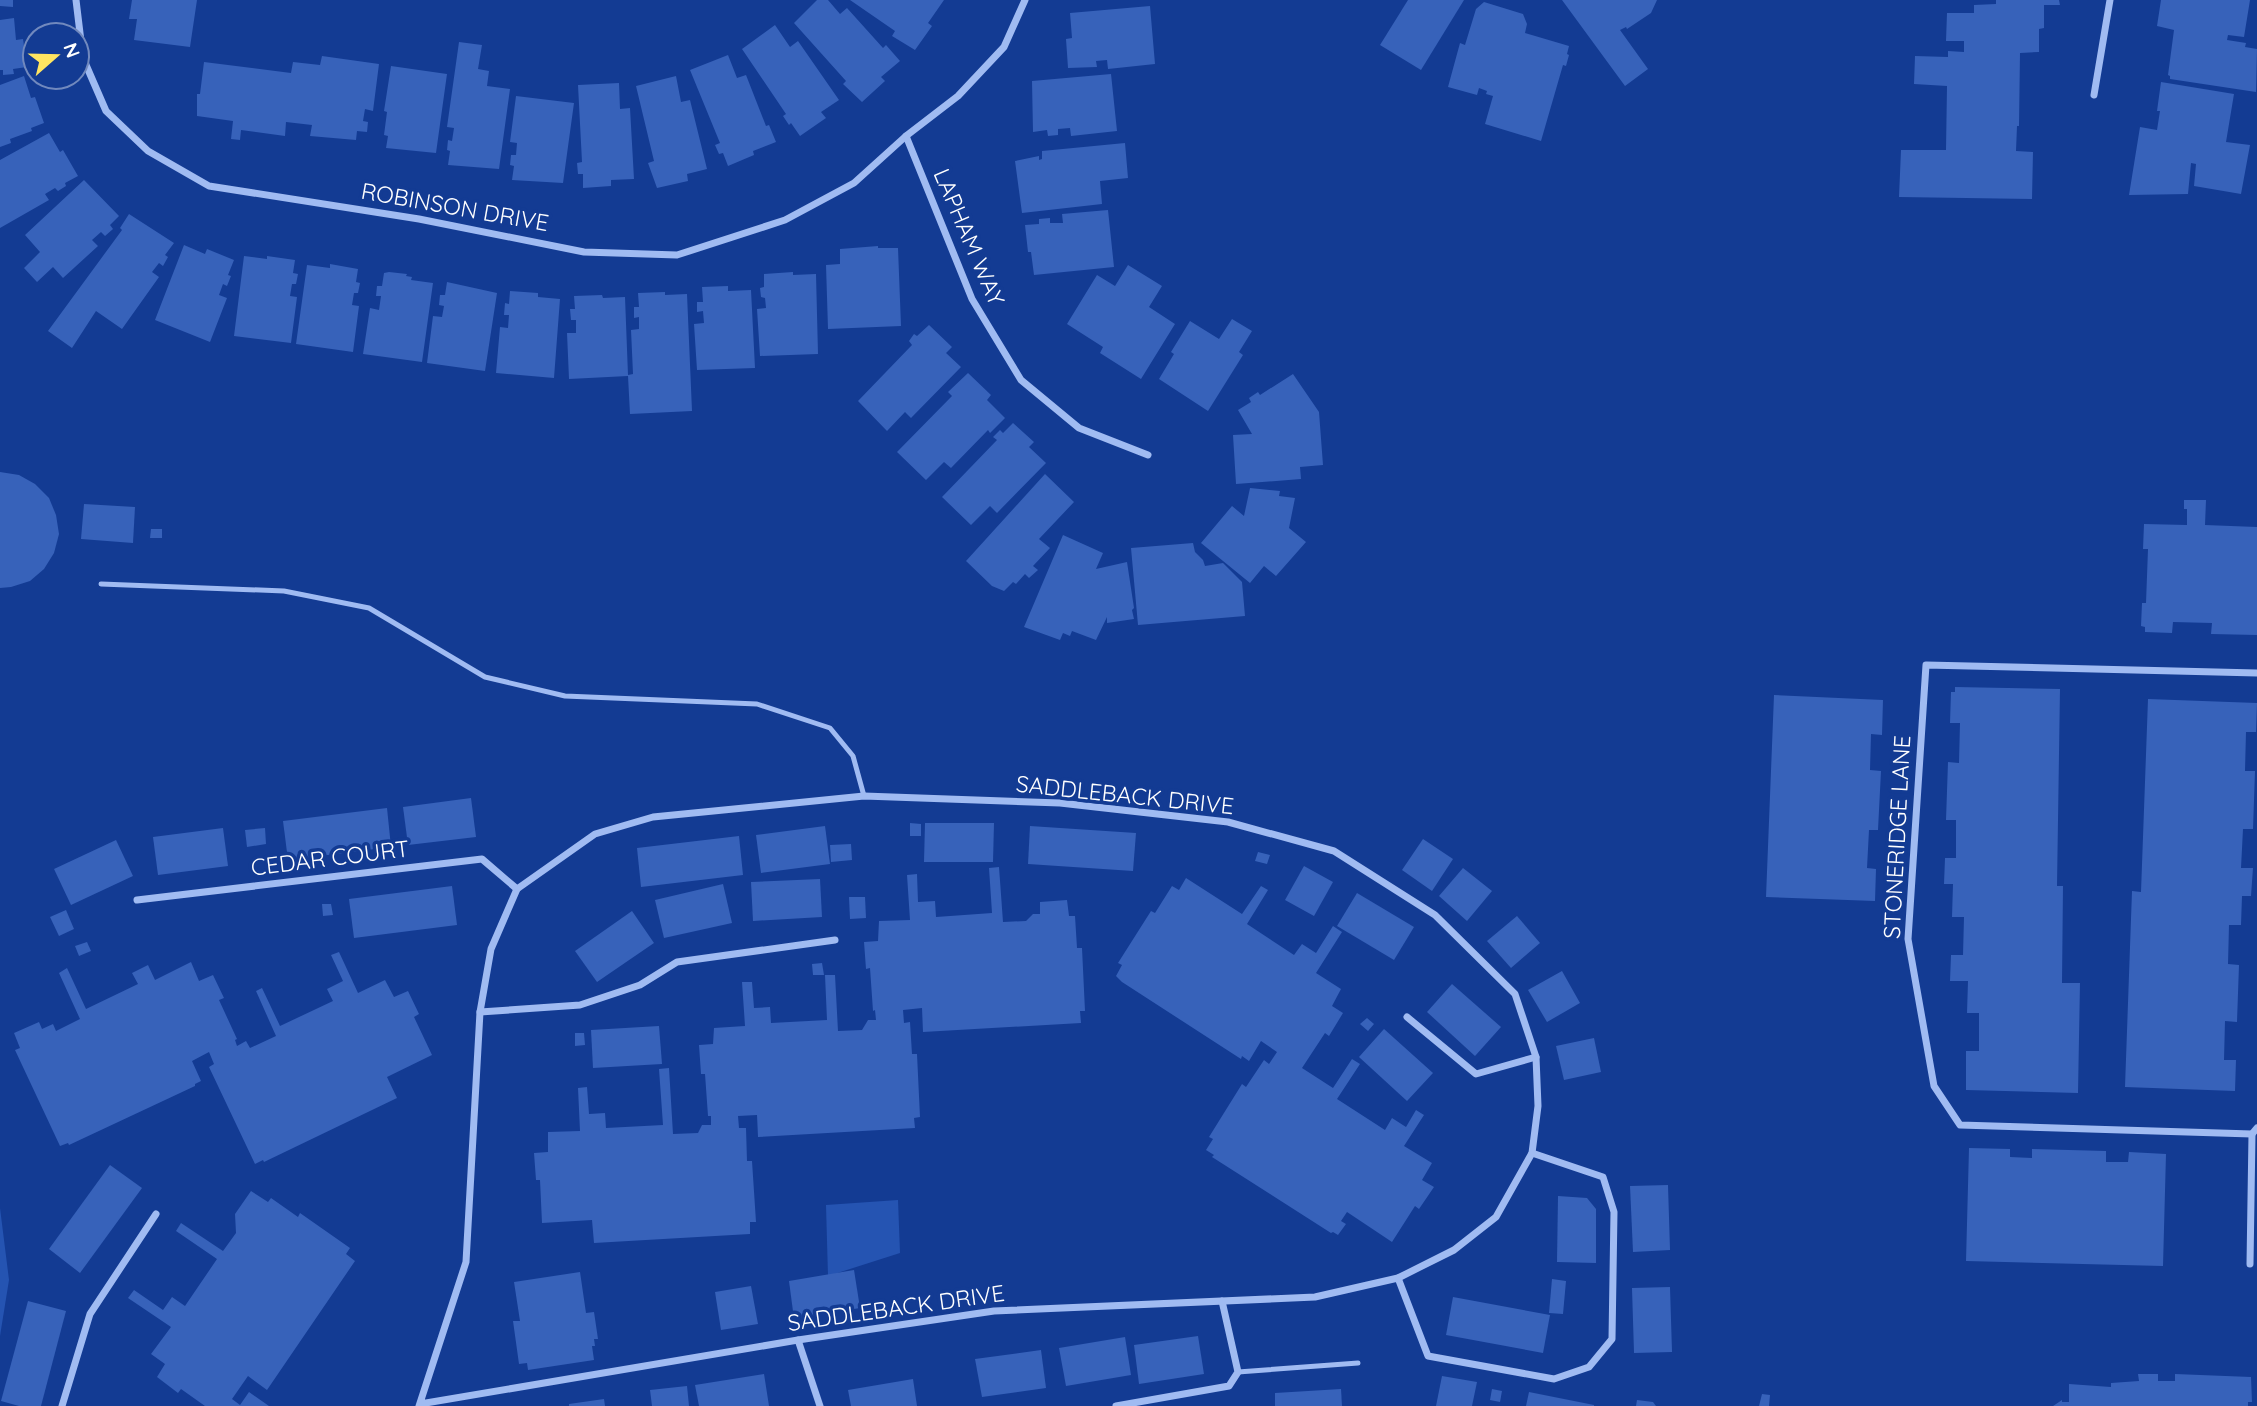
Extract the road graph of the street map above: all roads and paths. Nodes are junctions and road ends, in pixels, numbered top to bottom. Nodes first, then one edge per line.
1 (76, 0) edge
2 (1025, 0) edge
3 (2110, 0) edge
4 (2094, 95) dead end
5 (906, 136) junction
6 (1148, 455) dead end
7 (101, 584) dead end
8 (2257, 673) edge
9 (864, 796) junction
10 (517, 889) junction
11 (137, 900) dead end
12 (835, 940) dead end
13 (480, 1012) junction
14 (1407, 1017) dead end
15 (1536, 1057) junction
16 (2254, 1131) edge
17 (1532, 1153) junction
18 (156, 1214) dead end
19 (2250, 1264) dead end
20 (1398, 1278) junction
21 (1222, 1301) junction
22 (798, 1340) junction
23 (1358, 1363) dead end
24 (1238, 1372) junction
25 (419, 1405) edge
26 (62, 1406) edge
27 (820, 1406) edge
28 (1116, 1406) edge

1 - 5 street, ROBINSON DRIVE
2 - 5 street
3 - 4 street
5 - 6 street, LAPHAM WAY
7 - 9 lane
8 - 16 street, STONERIDGE LANE
9 - 10 street, SADDLEBACK DRIVE
9 - 15 street, SADDLEBACK DRIVE
10 - 11 street, CEDAR COURT
10 - 13 street, SADDLEBACK DRIVE
12 - 13 street
13 - 25 street, SADDLEBACK DRIVE
14 - 15 street
15 - 17 street, SADDLEBACK DRIVE
16 - 19 street, STONERIDGE LANE
17 - 20 street, SADDLEBACK DRIVE
17 - 20 street
18 - 26 street
20 - 21 street, SADDLEBACK DRIVE
21 - 22 street, SADDLEBACK DRIVE
21 - 24 street
22 - 25 street, SADDLEBACK DRIVE
22 - 27 street
23 - 24 lane
24 - 28 street

